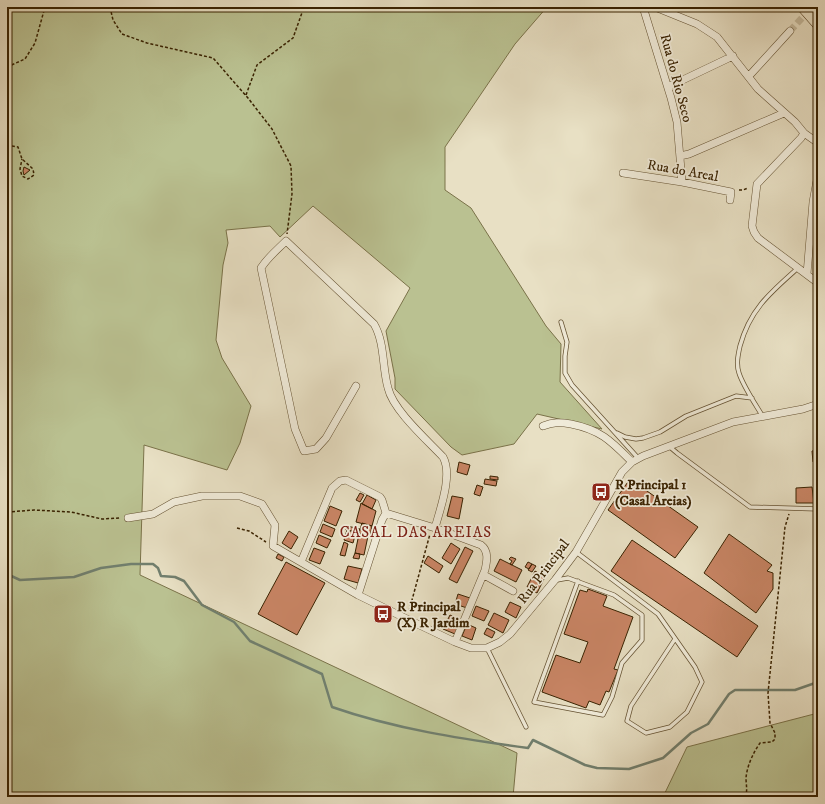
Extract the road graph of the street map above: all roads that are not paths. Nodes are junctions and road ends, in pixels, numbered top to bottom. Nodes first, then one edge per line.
1 (643, 7) edge
2 (655, 7) edge
3 (803, 7) edge
4 (818, 24) edge
5 (790, 30) tunnel mouth
6 (733, 56) junction
7 (749, 76) junction
8 (668, 87) junction
9 (784, 113) junction
10 (804, 133) junction
11 (818, 143) edge
12 (680, 156) junction
13 (623, 173) dead end
14 (818, 175) edge
15 (682, 182) junction
16 (730, 200) dead end
17 (798, 268) junction
18 (806, 274) junction
19 (818, 283) edge
20 (561, 322) dead end
21 (356, 386) dead end
22 (752, 398) junction
23 (818, 404) edge
24 (763, 417) junction
25 (544, 426) dead end
26 (615, 432) junction
27 (670, 446) junction
28 (635, 460) junction
29 (818, 509) edge
30 (386, 513) junction
31 (128, 518) road end
32 (435, 528) junction
33 (576, 552) junction
34 (301, 562) junction
35 (484, 575) junction
36 (556, 580) junction
37 (578, 581) junction
38 (513, 590) dead end
39 (358, 595) junction
40 (675, 638) junction
41 (455, 642) junction
42 (487, 648) junction
43 (526, 726) dead end

1 - 8 street, Rua do Rio Seco
2 - 6 street
3 - 4 main road
5 - 7 street
6 - 7 street
6 - 8 street
7 - 9 street
8 - 12 street, Rua do Rio Seco
9 - 10 street
9 - 12 street
10 - 11 street
10 - 17 street
12 - 15 street, Rua do Rio Seco
13 - 15 street, Rua do Areal
14 - 18 street
15 - 16 street, Rua do Areal
17 - 18 street
17 - 22 lane
18 - 19 street
20 - 26 lane
21 - 32 street
22 - 24 lane
22 - 26 lane
23 - 24 street, Rua Principal
24 - 27 street, Rua Principal
25 - 28 street
26 - 28 lane
27 - 28 street, Rua Principal
27 - 29 lane
28 - 33 street, Rua Principal
30 - 32 street
30 - 34 street
30 - 39 street
31 - 34 street
32 - 35 street
33 - 36 street, Rua Principal
33 - 40 lane
34 - 39 street
35 - 38 street
35 - 41 street
36 - 37 lane
36 - 42 street, Rua Principal
37 - 37 lane
39 - 41 street
40 - 40 lane
41 - 42 street
42 - 43 lane

